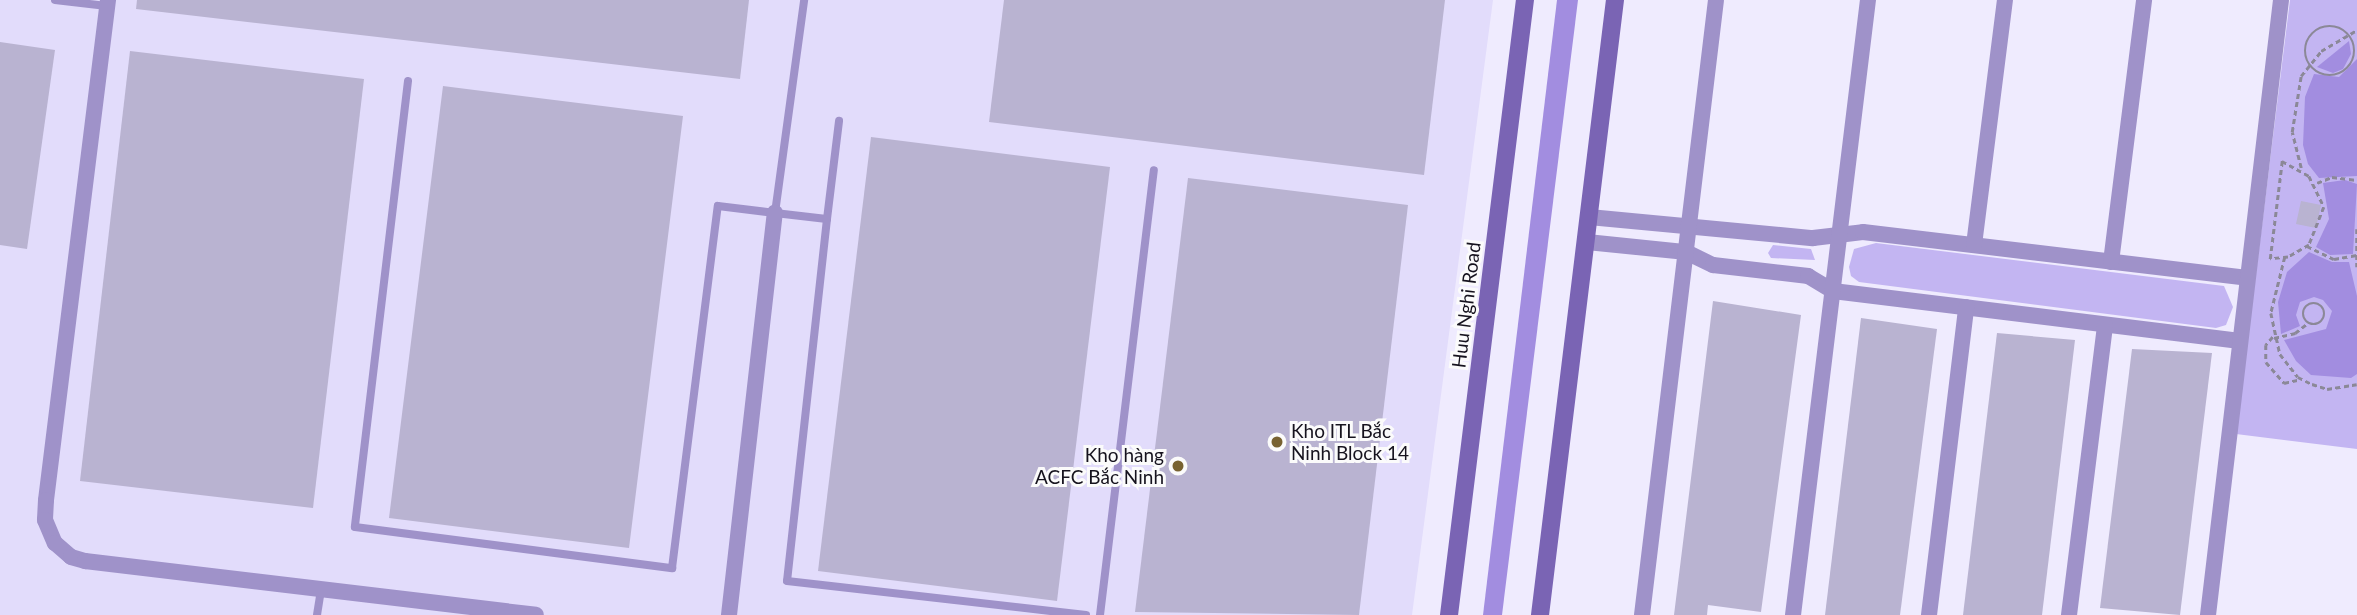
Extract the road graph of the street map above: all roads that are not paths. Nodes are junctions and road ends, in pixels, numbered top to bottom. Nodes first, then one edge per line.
1 (55, 0) edge
2 (804, 0) edge
3 (1525, 0) edge
4 (1615, 0) edge
5 (1716, 0) edge
6 (1868, 0) edge
7 (2005, 0) edge
8 (2144, 0) edge
9 (2281, 0) edge
10 (108, 3) edge
11 (408, 81) dead end
12 (839, 121) dead end
13 (1154, 170) dead end
14 (775, 213) junction
15 (1589, 217) junction
16 (827, 219) junction
17 (1689, 227) junction
18 (1839, 234) junction
19 (1587, 242) junction
20 (1974, 245) junction
21 (1686, 252) junction
22 (2111, 262) junction
23 (2247, 278) junction
24 (1833, 291) junction
25 (1966, 307) junction
26 (2105, 325) junction
27 (2239, 341) junction
28 (321, 590) junction
29 (317, 615) edge
30 (536, 615) edge
31 (729, 615) edge
32 (1086, 615) edge
33 (1100, 615) edge
34 (1448, 615) edge
35 (1540, 615) edge
36 (1643, 615) edge
37 (1793, 615) edge
38 (1928, 615) edge
39 (2069, 615) edge
40 (2208, 615) edge

1 - 10 lane
2 - 14 lane
3 - 34 main road, Huu Nghi Road
4 - 15 main road
5 - 17 street
6 - 18 street
7 - 20 street
8 - 22 street
9 - 23 street
10 - 28 street
11 - 14 lane
12 - 16 lane
13 - 33 lane
14 - 16 lane
14 - 31 street
15 - 17 street
15 - 19 main road
16 - 32 lane
17 - 18 street
17 - 21 street
18 - 20 street
18 - 24 street
19 - 21 street
19 - 35 main road
20 - 22 street
21 - 24 street
21 - 36 street
22 - 23 street
23 - 27 street
24 - 25 street
24 - 37 street
25 - 26 street
25 - 38 street
26 - 27 street
26 - 39 street
27 - 40 street
28 - 29 lane
28 - 30 street

